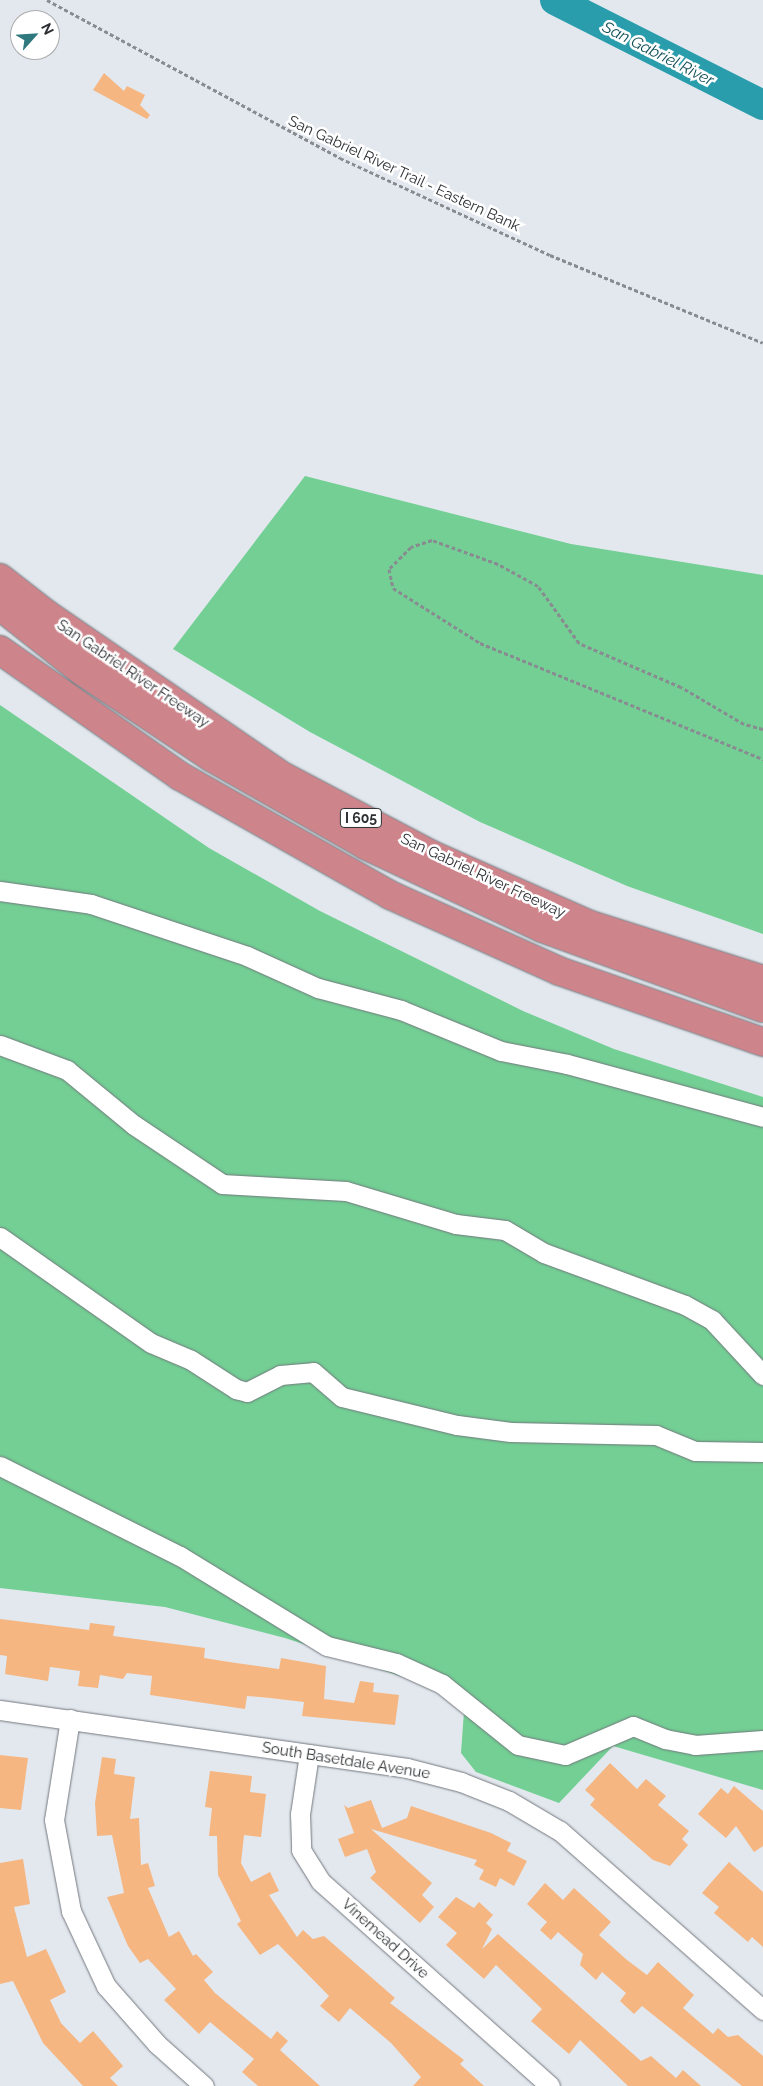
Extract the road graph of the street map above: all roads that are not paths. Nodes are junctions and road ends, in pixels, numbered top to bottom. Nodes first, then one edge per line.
1 (0, 578) edge
2 (0, 606) edge
3 (0, 629) edge
4 (0, 650) edge
5 (0, 891) edge
6 (763, 980) edge
7 (763, 1008) edge
8 (763, 1024) edge
9 (763, 1042) edge
10 (0, 1045) edge
11 (763, 1118) edge
12 (0, 1236) edge
13 (763, 1375) edge
14 (763, 1452) edge
15 (0, 1466) edge
16 (0, 1710) edge
17 (70, 1719) junction
18 (763, 1740) edge
19 (309, 1754) junction
20 (763, 2010) edge
21 (204, 2086) edge
22 (550, 2086) edge

1 - 6 highway, San Gabriel River Freeway / I 605
2 - 7 highway
3 - 8 highway
4 - 9 highway
5 - 11 street
10 - 13 street
12 - 14 street
15 - 18 street
16 - 17 street, South Basetdale Avenue
17 - 19 street, South Basetdale Avenue
17 - 21 street
19 - 20 street, South Basetdale Avenue
19 - 22 street, Vinemead Drive

